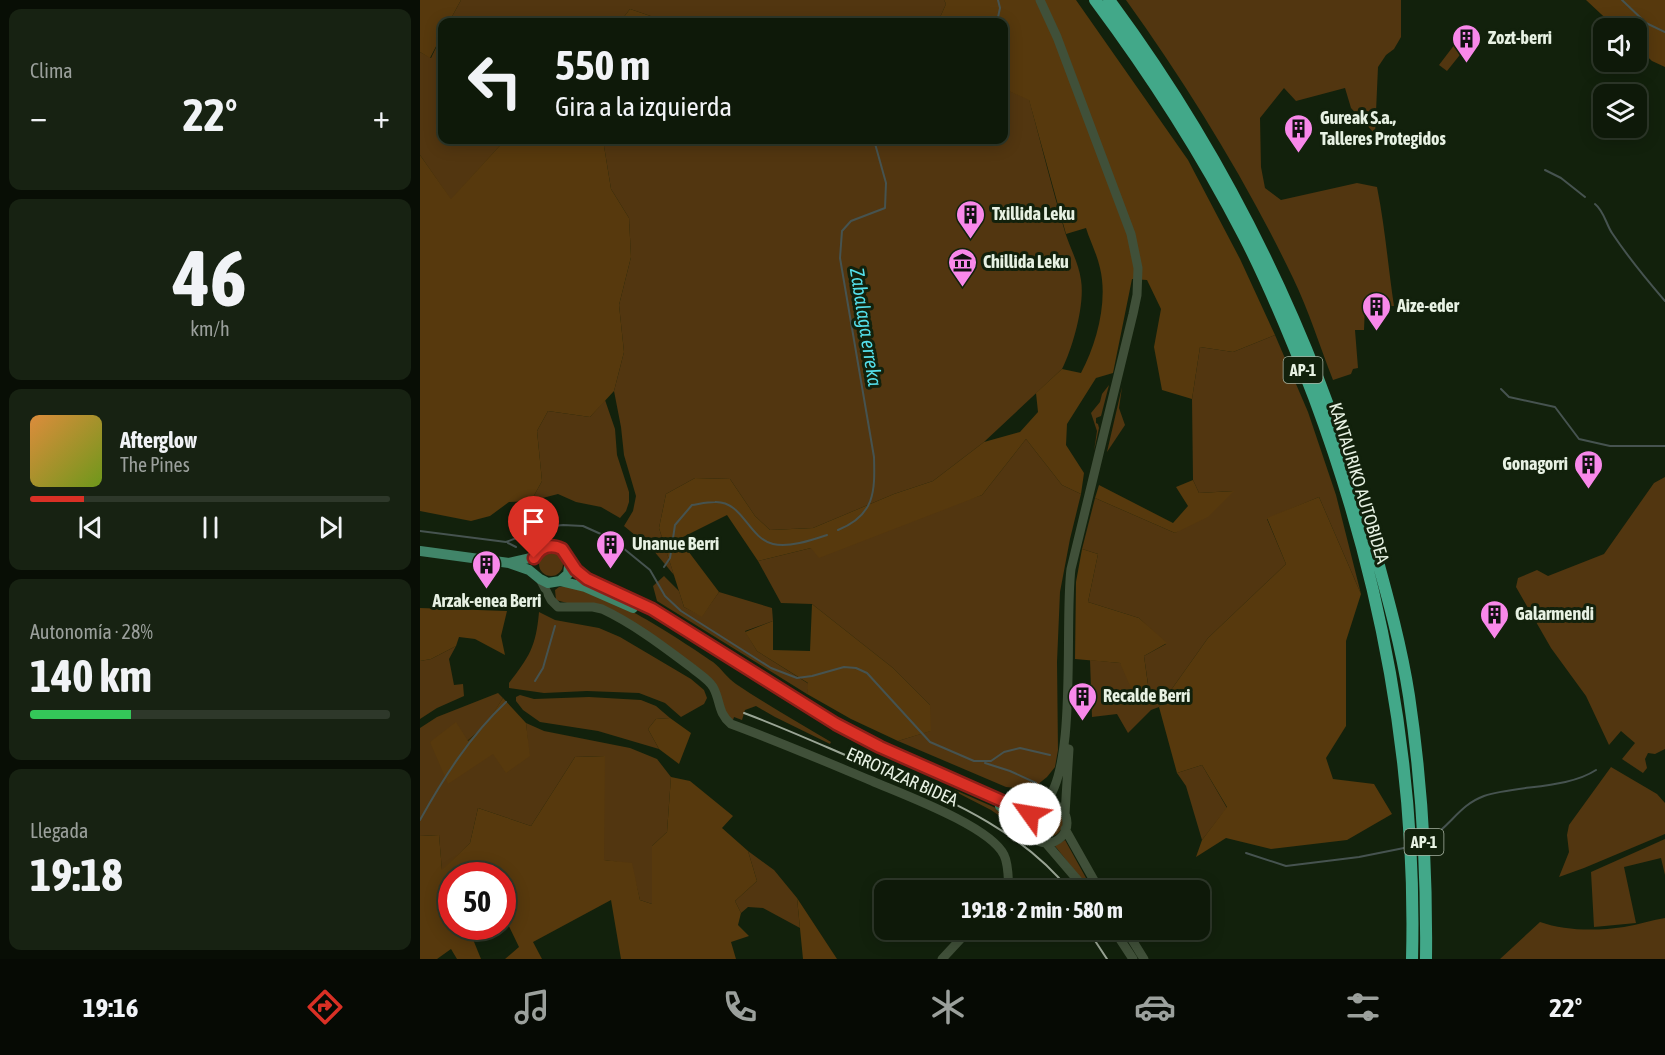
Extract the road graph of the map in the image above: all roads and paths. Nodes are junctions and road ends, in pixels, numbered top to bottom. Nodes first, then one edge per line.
1 (1040, 0) edge
2 (1095, 0) edge
3 (1109, 0) edge
4 (420, 551) edge
5 (537, 553) junction
6 (570, 559) junction
7 (508, 563) junction
8 (538, 578) junction
9 (558, 582) junction
10 (550, 596) junction
11 (1066, 725) junction
12 (1041, 805) junction
13 (1065, 814) junction
14 (1028, 824) junction
15 (1065, 829) junction
16 (1045, 842) junction
17 (1008, 880) edge
18 (1078, 880) edge
19 (1094, 880) edge
20 (960, 940) edge
21 (1121, 940) edge
22 (1132, 940) edge
23 (942, 959) edge
24 (1133, 959) edge
25 (1144, 959) edge
26 (1412, 959) edge
27 (1426, 959) edge

1 - 11 main road
2 - 26 highway, KANTAURIKO AUTOBIDEA / AP-1
3 - 27 highway, KANTAURIKO AUTOBIDEA / AP-1
4 - 7 main road
5 - 6 main road
5 - 7 main road
5 - 8 main road
6 - 9 main road
6 - 12 main road
7 - 8 main road
8 - 9 main road
8 - 10 main road
9 - 10 main road
9 - 14 main road
10 - 17 main road, ERROTAZAR BIDEA
11 - 12 main road
11 - 13 main road
12 - 13 main road
12 - 14 main road
13 - 15 main road
14 - 16 main road
15 - 16 main road
15 - 19 main road
16 - 18 main road
20 - 23 main road
21 - 24 main road
22 - 25 main road

